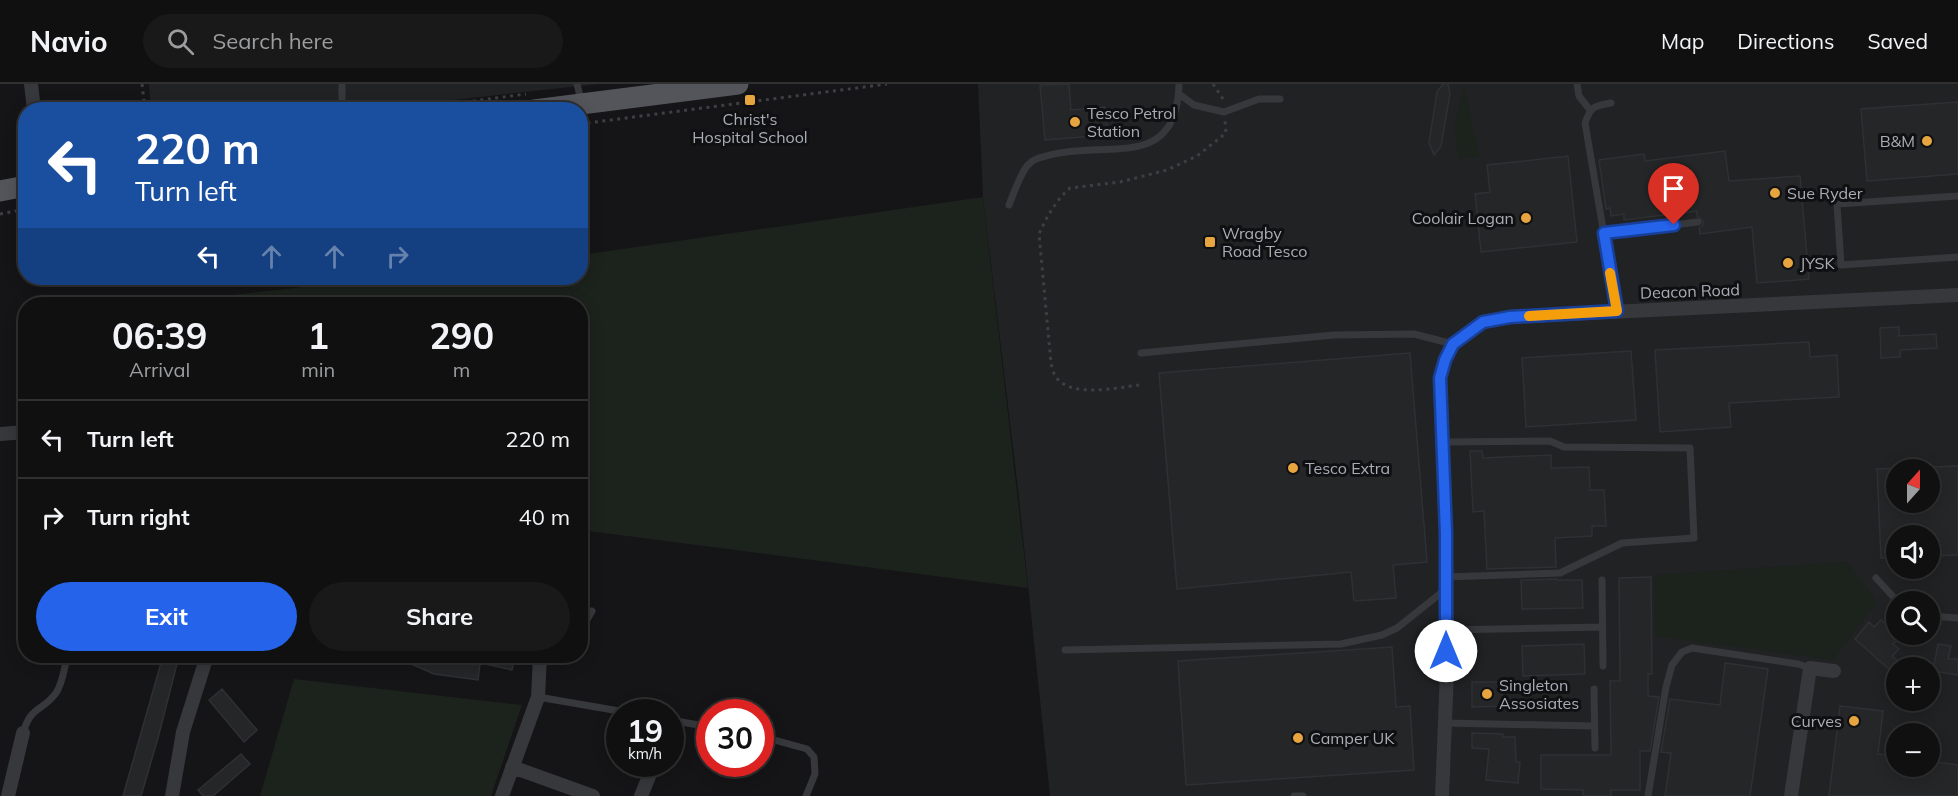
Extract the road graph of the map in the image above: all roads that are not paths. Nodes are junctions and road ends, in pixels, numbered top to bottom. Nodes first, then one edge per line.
1 (31, 84) edge
2 (342, 84) edge
3 (738, 84) edge
4 (1179, 84) edge
5 (1577, 84) edge
6 (679, 88) edge
7 (580, 93) edge
8 (1179, 94) junction
9 (1280, 99) dead end
10 (533, 101) edge
11 (33, 102) edge
12 (342, 102) edge
13 (1611, 103) dead end
14 (1590, 110) junction
15 (18, 188) edge
16 (0, 191) edge
17 (1958, 196) edge
18 (1009, 206) dead end
19 (1698, 222) dead end
20 (1604, 233) junction
21 (1958, 257) edge
22 (1958, 295) edge
23 (1617, 311) junction
24 (1453, 344) junction
25 (1141, 353) dead end
26 (18, 433) edge
27 (0, 434) edge
28 (1442, 442) junction
29 (1876, 578) dead end
30 (1602, 580) dead end
31 (1446, 583) junction
32 (1888, 591) edge
33 (592, 611) dead end
34 (1940, 617) edge
35 (588, 618) edge
36 (1958, 618) edge
37 (1603, 627) junction
38 (1446, 630) junction
39 (1065, 650) dead end
40 (66, 663) edge
41 (205, 663) edge
42 (540, 663) edge
43 (1603, 666) dead end
44 (1810, 668) junction
45 (1834, 671) dead end
46 (1594, 689) dead end
47 (538, 697) junction
48 (606, 709) edge
49 (1445, 723) junction
50 (1594, 726) junction
51 (23, 733) joint
52 (774, 740) edge
53 (1594, 748) dead end
54 (512, 767) junction
55 (649, 777) edge
56 (8, 796) edge
57 (172, 796) edge
58 (502, 796) edge
59 (593, 796) edge
60 (641, 796) edge
61 (806, 796) edge
62 (1294, 796) edge
63 (1303, 796) edge
64 (1442, 796) edge
65 (1648, 796) edge
66 (1791, 796) edge

1 - 11 street
2 - 12 lane
3 - 6 main road
4 - 8 lane
5 - 14 lane
6 - 7 main road
7 - 10 main road
8 - 9 lane
8 - 18 lane
13 - 14 lane
14 - 20 lane
15 - 16 main road
17 - 21 lane
19 - 20 lane
20 - 23 lane
22 - 23 street, Deacon Road
23 - 24 street, Deacon Road
24 - 25 lane
24 - 28 street
26 - 27 street
28 - 31 street
28 - 31 lane
29 - 32 lane
30 - 37 lane
31 - 38 street
31 - 39 lane
33 - 35 lane
34 - 36 lane
37 - 38 lane
37 - 43 lane
38 - 49 street
40 - 51 lane
41 - 57 street
42 - 47 street
44 - 45 street
44 - 65 lane
44 - 66 street
46 - 50 lane
47 - 48 lane
47 - 54 street
49 - 50 lane
49 - 64 street
50 - 53 lane
51 - 56 street
52 - 61 lane
54 - 58 street
54 - 59 street
55 - 60 street
62 - 63 lane

